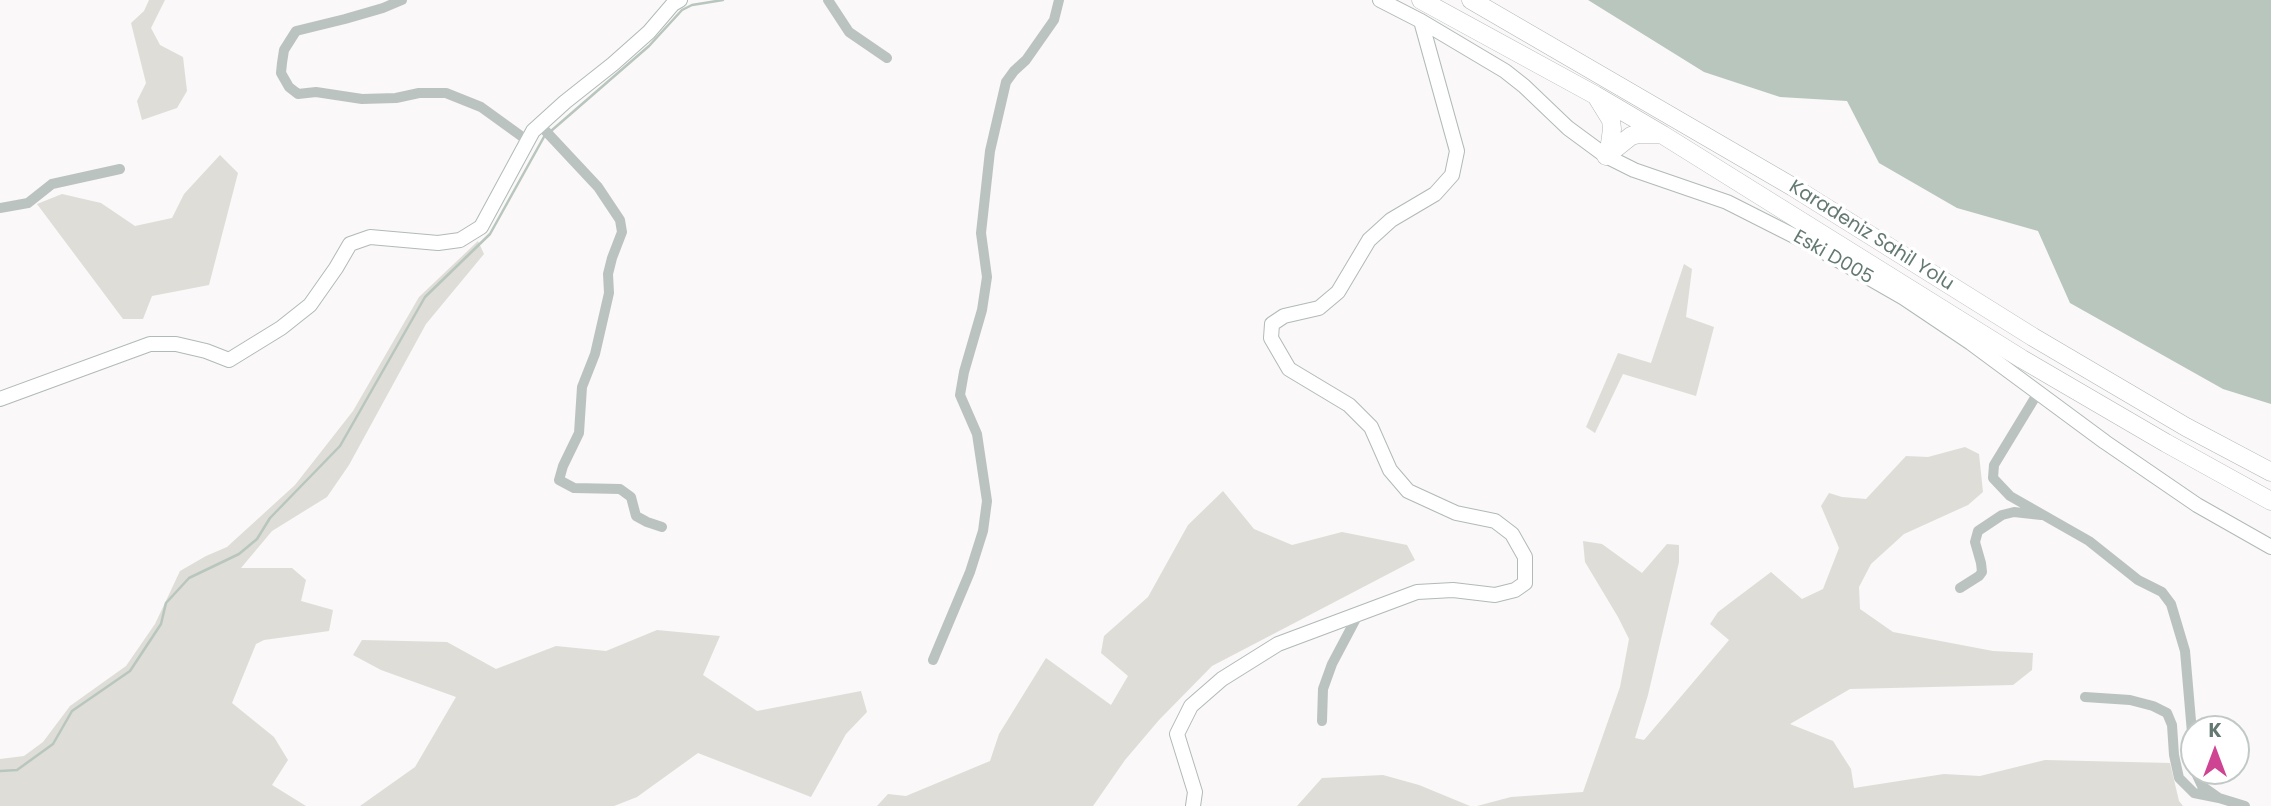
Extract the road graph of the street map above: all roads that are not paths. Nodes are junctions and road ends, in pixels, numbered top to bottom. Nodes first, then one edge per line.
1 (402, 0) edge
2 (680, 0) edge
3 (828, 0) edge
4 (1059, 0) edge
5 (1380, 0) edge
6 (1421, 0) edge
7 (1471, 0) edge
8 (1421, 21) junction
9 (887, 58) dead end
10 (1595, 94) junction
11 (540, 125) junction
12 (1663, 135) junction
13 (528, 141) junction
14 (1607, 154) junction
15 (120, 169) dead end
16 (0, 208) edge
17 (2039, 391) junction
18 (0, 400) edge
19 (2271, 472) edge
20 (2271, 501) edge
21 (2045, 516) junction
22 (662, 527) dead end
23 (2271, 547) edge
24 (1959, 588) dead end
25 (1360, 613) junction
26 (933, 660) dead end
27 (2085, 697) dead end
28 (2190, 715) edge
29 (1322, 720) dead end
30 (2202, 785) edge
31 (2219, 798) junction
32 (1193, 806) edge
33 (2245, 806) edge

1 - 13 street
2 - 11 street
3 - 9 street
4 - 26 street
5 - 8 street, Eski D005
6 - 10 highway, Karadeniz Sahil Yolu
7 - 19 highway, Karadeniz Sahil Yolu
8 - 14 street, Eski D005
8 - 25 street
10 - 12 highway, Karadeniz Sahil Yolu
10 - 14 highway
11 - 13 street
11 - 22 street
12 - 14 highway
12 - 20 highway, Karadeniz Sahil Yolu
13 - 18 street
14 - 17 street, Eski D005
15 - 16 street
17 - 21 street
17 - 23 street, Eski D005
21 - 24 street
21 - 28 street
25 - 29 street
25 - 32 street
27 - 31 street
30 - 31 street
31 - 33 street

